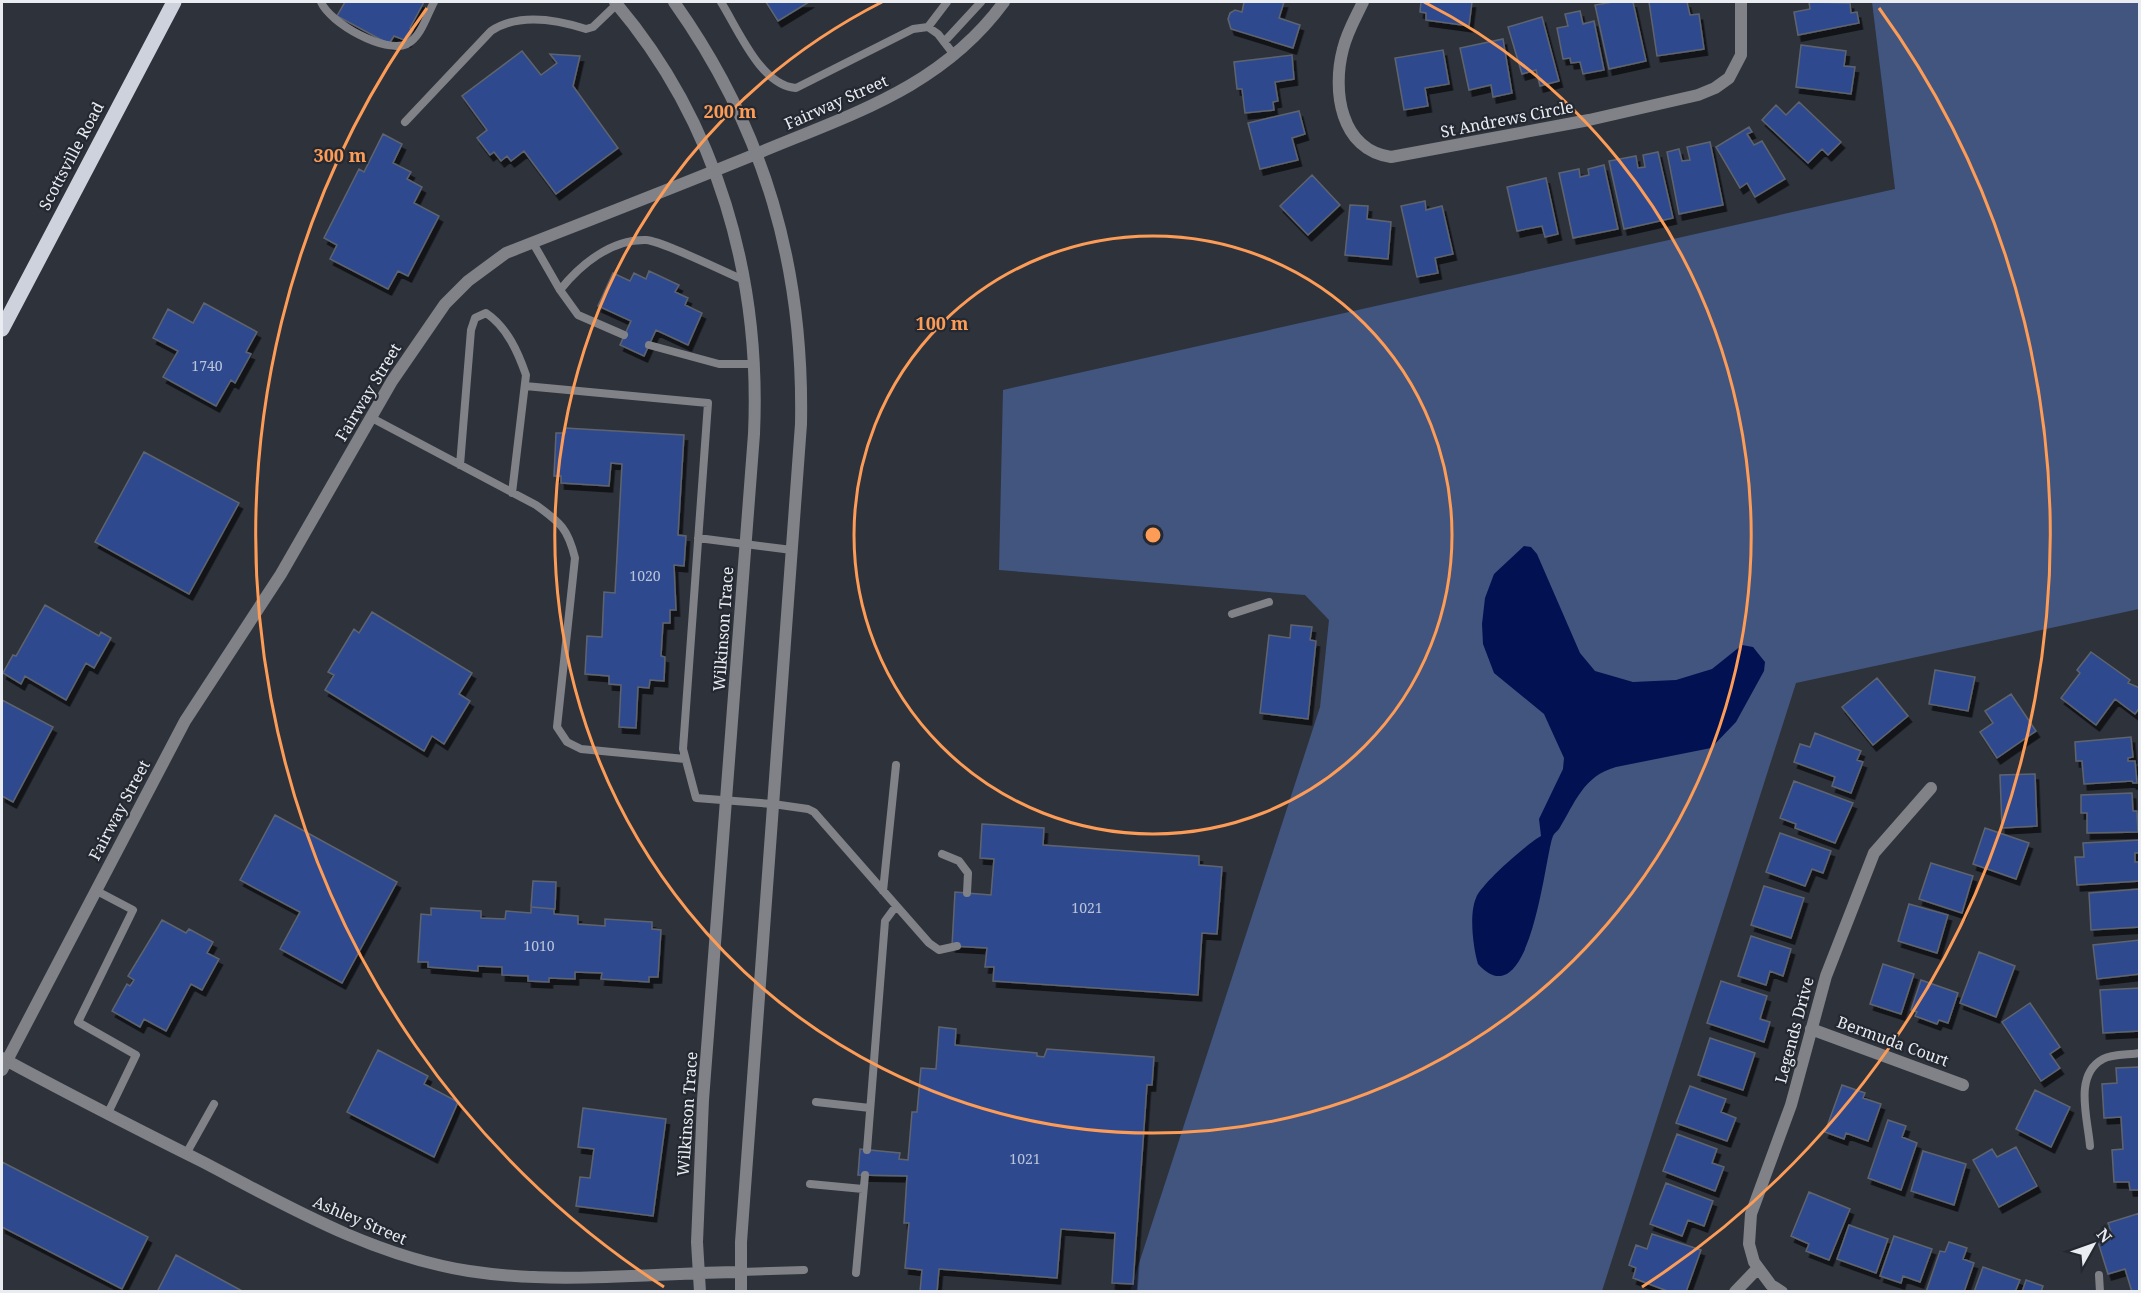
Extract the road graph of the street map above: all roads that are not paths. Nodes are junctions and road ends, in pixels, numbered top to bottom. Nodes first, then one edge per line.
1 (174, 2) edge
2 (321, 2) edge
3 (434, 2) edge
4 (618, 2) edge
5 (674, 2) edge
6 (721, 2) edge
7 (947, 2) edge
8 (981, 2) edge
9 (1004, 2) edge
10 (1363, 2) edge
11 (1741, 2) edge
12 (928, 27) junction
13 (944, 42) junction
14 (955, 56) junction
15 (405, 122) dead end
16 (757, 153) junction
17 (715, 171) junction
18 (533, 243) junction
19 (746, 281) junction
20 (560, 290) junction
21 (2, 329) edge
22 (624, 335) dead end
23 (649, 345) dead end
24 (755, 364) junction
25 (525, 386) junction
26 (370, 417) junction
27 (460, 465) junction
28 (512, 493) junction
29 (698, 538) junction
30 (746, 543) junction
31 (792, 550) junction
32 (1269, 602) dead end
33 (1232, 614) dead end
34 (685, 759) junction
35 (896, 765) dead end
36 (1931, 788) dead end
37 (726, 799) junction
38 (773, 804) junction
39 (942, 854) dead end
40 (95, 890) junction
41 (883, 891) junction
42 (967, 893) dead end
43 (896, 906) junction
44 (957, 946) dead end
45 (1811, 1029) junction
46 (2139, 1053) edge
47 (3, 1063) edge
48 (1963, 1085) dead end
49 (816, 1102) dead end
50 (214, 1104) dead end
51 (870, 1108) junction
52 (107, 1115) junction
53 (2090, 1146) dead end
54 (867, 1150) dead end
55 (186, 1154) junction
56 (865, 1175) dead end
57 (810, 1184) dead end
58 (863, 1189) junction
59 (1758, 1269) junction
60 (804, 1270) dead end
61 (698, 1272) junction
62 (741, 1272) junction
63 (856, 1273) dead end
64 (2099, 1275) dead end
65 (700, 1292) edge
66 (741, 1292) edge
67 (1735, 1292) edge
68 (1782, 1292) edge
69 (2100, 1292) edge

1 - 21 main road, Scottsville Road
2 - 3 lane
4 - 15 lane
4 - 17 street, Wilkinson Trace
5 - 16 street
6 - 12 lane
7 - 12 lane
8 - 13 lane
9 - 14 street, Fairway Street
10 - 11 street, St Andrews Circle
12 - 13 lane
13 - 14 lane
14 - 16 street, Fairway Street
16 - 17 street, Fairway Street
16 - 31 street
17 - 18 street, Fairway Street
17 - 19 street, Wilkinson Trace
18 - 20 lane
18 - 26 street, Fairway Street
19 - 20 lane
19 - 24 street, Wilkinson Trace
20 - 22 lane
23 - 24 lane
24 - 30 street, Wilkinson Trace
25 - 27 lane
25 - 28 lane
25 - 29 lane
26 - 27 lane
26 - 40 street, Fairway Street
27 - 28 lane
28 - 34 lane
29 - 30 lane
29 - 34 lane
30 - 31 lane
30 - 37 street, Wilkinson Trace
31 - 38 street
32 - 33 lane
34 - 37 lane
35 - 41 lane
36 - 45 street, Legends Drive
37 - 38 lane
37 - 61 street, Wilkinson Trace
38 - 41 lane
38 - 62 street
39 - 42 lane
40 - 47 street, Fairway Street
40 - 52 lane
41 - 43 lane
43 - 44 lane
43 - 51 lane
45 - 48 street, Bermuda Court
45 - 59 street, Legends Drive
46 - 53 lane
47 - 52 street, Ashley Street
49 - 51 lane
50 - 55 lane
51 - 54 lane
52 - 55 street, Ashley Street
55 - 61 street, Ashley Street
56 - 58 lane
57 - 58 lane
58 - 63 lane
59 - 67 street
59 - 68 street, Legends Drive
60 - 62 lane
61 - 62 street, Ashley Street
61 - 65 street, Wilkinson Trace
62 - 66 street
64 - 69 lane

